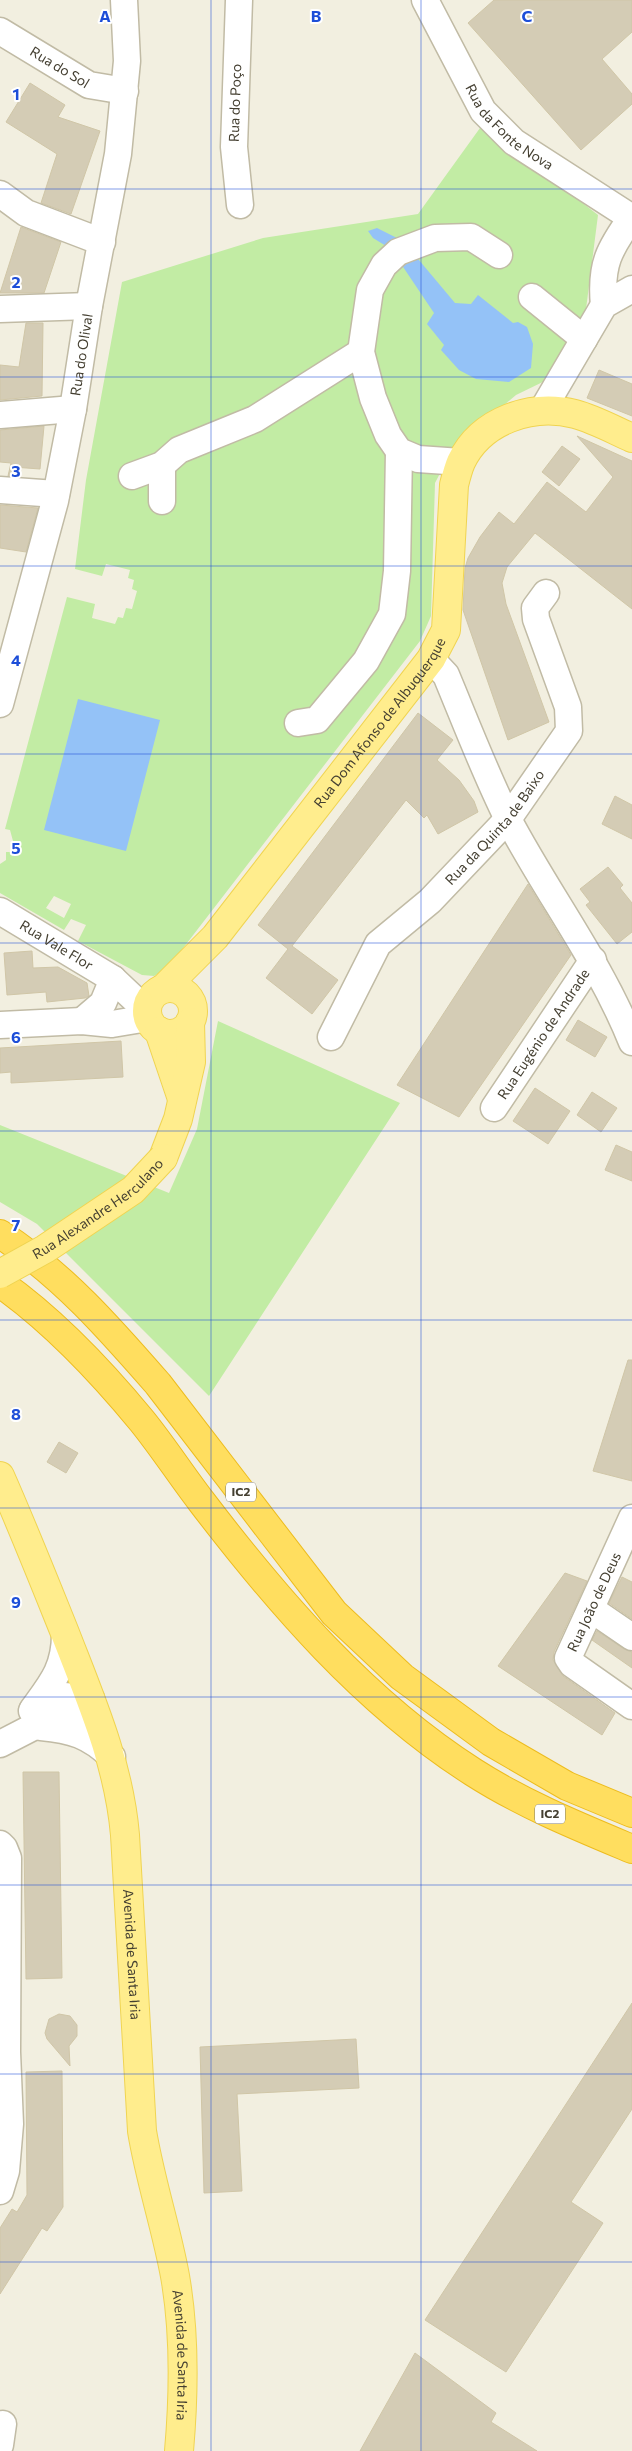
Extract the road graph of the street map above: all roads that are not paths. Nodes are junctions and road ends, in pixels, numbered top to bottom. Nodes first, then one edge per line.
1 (124, 0) edge
2 (239, 0) edge
3 (425, 0) edge
4 (0, 31) edge
5 (125, 91) junction
6 (0, 194) edge
7 (240, 205) dead end
8 (632, 218) edge
9 (102, 242) junction
10 (499, 255) dead end
11 (632, 289) edge
12 (532, 297) dead end
13 (604, 305) junction
14 (89, 306) junction
15 (0, 309) edge
16 (584, 339) junction
17 (361, 352) junction
18 (74, 409) junction
19 (543, 409) junction
20 (0, 415) edge
21 (632, 438) edge
22 (399, 452) junction
23 (461, 462) junction
24 (162, 465) junction
25 (132, 476) dead end
26 (0, 490) edge
27 (56, 494) junction
28 (162, 500) dead end
29 (546, 593) dead end
30 (431, 659) junction
31 (0, 704) edge
32 (298, 723) dead end
33 (508, 819) junction
34 (0, 911) edge
35 (216, 937) junction
36 (593, 960) junction
37 (114, 979) junction
38 (625, 1000) edge
39 (155, 1008) junction
40 (191, 1013) junction
41 (82, 1021) junction
42 (0, 1026) edge
43 (331, 1037) dead end
44 (632, 1042) edge
45 (182, 1099) junction
46 (494, 1108) dead end
47 (0, 1234) edge
48 (0, 1274) edge
49 (0, 1283) edge
50 (0, 1476) edge
51 (632, 1518) edge
52 (591, 1609) junction
53 (65, 1634) junction
54 (632, 1637) edge
55 (91, 1699) junction
56 (632, 1706) edge
57 (33, 1719) junction
58 (0, 1743) edge
59 (112, 1757) junction
60 (632, 1813) edge
61 (0, 1844) edge
62 (632, 1849) edge
63 (3, 2052) edge
64 (0, 2191) edge
65 (179, 2451) edge

1 - 5 street, Rua do Olival
2 - 7 street, Rua do Poço
3 - 8 street, Rua da Fonte Nova
4 - 5 street, Rua do Sol
5 - 9 street, Rua do Olival
6 - 9 street
8 - 13 street
9 - 14 street, Rua do Olival
10 - 17 street
11 - 13 street
12 - 16 street
13 - 16 street
14 - 15 street
14 - 18 street, Rua do Olival
16 - 19 street
17 - 22 street
17 - 24 street
18 - 20 street
18 - 27 street, Rua do Olival
19 - 21 main road, Rua Dom Afonso de Albuquerque
19 - 23 main road, Rua Dom Afonso de Albuquerque
22 - 23 street
22 - 32 street
23 - 30 main road, Rua Dom Afonso de Albuquerque
24 - 25 street
24 - 28 street
26 - 27 street
27 - 31 street, Rua do Olival
29 - 33 street, Rua da Quinta de Baixo
30 - 33 street
30 - 35 main road, Rua Dom Afonso de Albuquerque
33 - 36 street
33 - 43 street, Rua da Quinta de Baixo
34 - 37 street, Rua Vale Flor
35 - 39 main road, Rua Dom Afonso de Albuquerque
35 - 40 main road, Rua Dom Afonso de Albuquerque
36 - 38 street
36 - 46 street, Rua Eugénio de Andrade
37 - 39 street, Rua Vale Flor
37 - 41 street
38 - 44 street
39 - 40 main road
39 - 40 main road
39 - 41 street
39 - 45 main road
40 - 45 main road, Rua Alexandre Herculano
41 - 42 street
45 - 48 main road, Rua Alexandre Herculano, bridge
47 - 60 highway, IC2
49 - 62 highway, IC2
50 - 53 main road, Avenida de Santa Iria
51 - 52 street, Rua João de Deus
52 - 54 street
52 - 56 street, Rua João de Deus
53 - 55 main road, Avenida de Santa Iria
53 - 57 street
55 - 57 street
55 - 59 main road, Avenida de Santa Iria
57 - 58 street
57 - 59 street
59 - 65 main road, Avenida de Santa Iria
61 - 63 street
63 - 64 street

